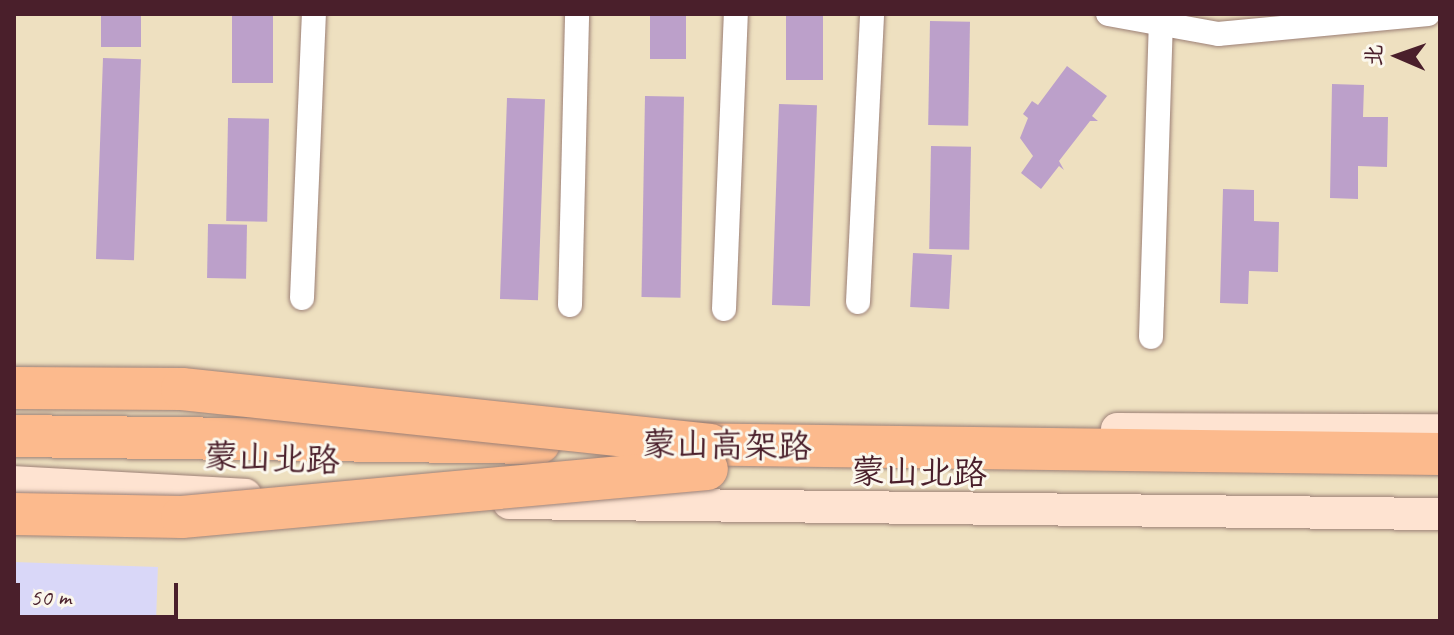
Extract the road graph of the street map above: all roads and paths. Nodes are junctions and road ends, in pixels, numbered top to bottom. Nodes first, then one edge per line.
1 (314, 14) edge
2 (577, 14) edge
3 (736, 14) edge
4 (872, 14) edge
5 (1108, 14) edge
6 (1428, 14) edge
7 (1161, 24) junction
8 (302, 298) dead end
9 (858, 302) dead end
10 (570, 305) dead end
11 (724, 309) dead end
12 (1151, 337) dead end
13 (14, 388) edge
14 (1440, 430) edge
15 (16, 435) edge
16 (1440, 454) edge
17 (708, 457) junction
18 (1440, 477) edge
19 (14, 482) edge
20 (14, 514) edge
21 (1440, 514) edge

1 - 8 street
2 - 10 street
3 - 11 street
4 - 9 street
5 - 7 street
6 - 7 street
7 - 12 street
13 - 17 highway, bridge
14 - 15 main road, 蒙山北路
15 - 17 highway, 蒙山高架路, bridge
16 - 17 highway, 蒙山高架路
17 - 18 highway, 蒙山高架路
17 - 20 highway, bridge
19 - 21 main road, 蒙山北路

